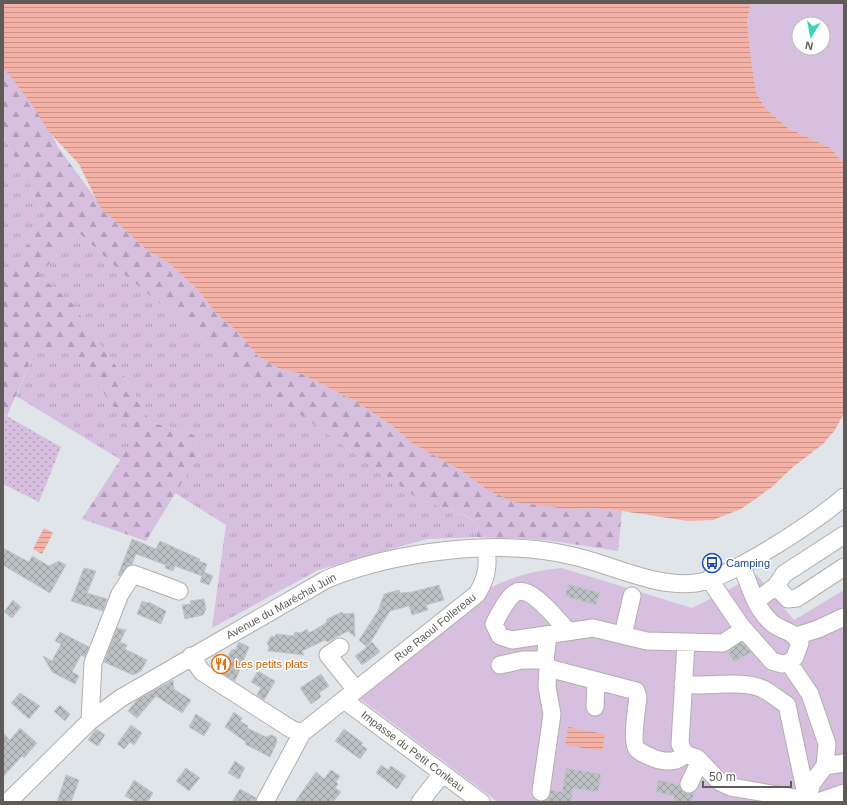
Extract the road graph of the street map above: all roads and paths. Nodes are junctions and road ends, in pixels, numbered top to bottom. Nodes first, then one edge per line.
1 (844, 497) edge
2 (844, 535) edge
3 (486, 549) junction
4 (741, 565) junction
5 (844, 567) edge
6 (709, 580) junction
7 (776, 586) junction
8 (179, 591) dead end
9 (632, 596) dead end
10 (756, 601) junction
11 (844, 618) edge
12 (744, 629) junction
13 (568, 631) junction
14 (548, 634) junction
15 (623, 635) junction
16 (796, 636) junction
17 (686, 643) junction
18 (340, 647) dead end
19 (191, 656) junction
20 (789, 663) junction
21 (546, 664) junction
22 (500, 665) dead end
23 (596, 681) junction
24 (683, 684) junction
25 (350, 695) junction
26 (595, 707) dead end
27 (90, 721) junction
28 (302, 733) junction
29 (692, 758) junction
30 (844, 763) edge
31 (824, 766) junction
32 (442, 774) junction
33 (689, 784) dead end
34 (541, 792) dead end
35 (844, 792) edge
36 (813, 801) edge
37 (8, 802) edge
38 (265, 802) edge
39 (420, 802) edge
40 (481, 802) edge

1 - 4 street, Avenue du Maréchal Juin
2 - 7 street
3 - 6 street, Avenue du Maréchal Juin
3 - 19 street, Avenue du Maréchal Juin
3 - 25 street, Rue Raoul Follereau
4 - 6 street, Avenue du Maréchal Juin
4 - 10 street
5 - 7 street
6 - 12 street
7 - 10 street
8 - 27 street
9 - 15 street
10 - 16 street
11 - 16 street
12 - 17 street
12 - 20 street
13 - 14 street
13 - 14 street
13 - 15 street
14 - 21 street
15 - 17 street
16 - 20 street
17 - 24 street
18 - 25 street
19 - 27 street, Avenue du Maréchal Juin
19 - 28 street
20 - 31 street
21 - 22 street
21 - 23 street
21 - 34 street
23 - 26 street
23 - 29 street
24 - 29 street
24 - 36 street
25 - 28 street, Rue Raoul Follereau
25 - 32 street, Impasse du Petit Conleau
27 - 37 street, Avenue du Maréchal Juin
28 - 38 street, Rue Raoul Follereau
29 - 33 street
29 - 36 street
30 - 31 street
31 - 36 street
32 - 39 street
32 - 40 street, Impasse du Petit Conleau
35 - 36 street

